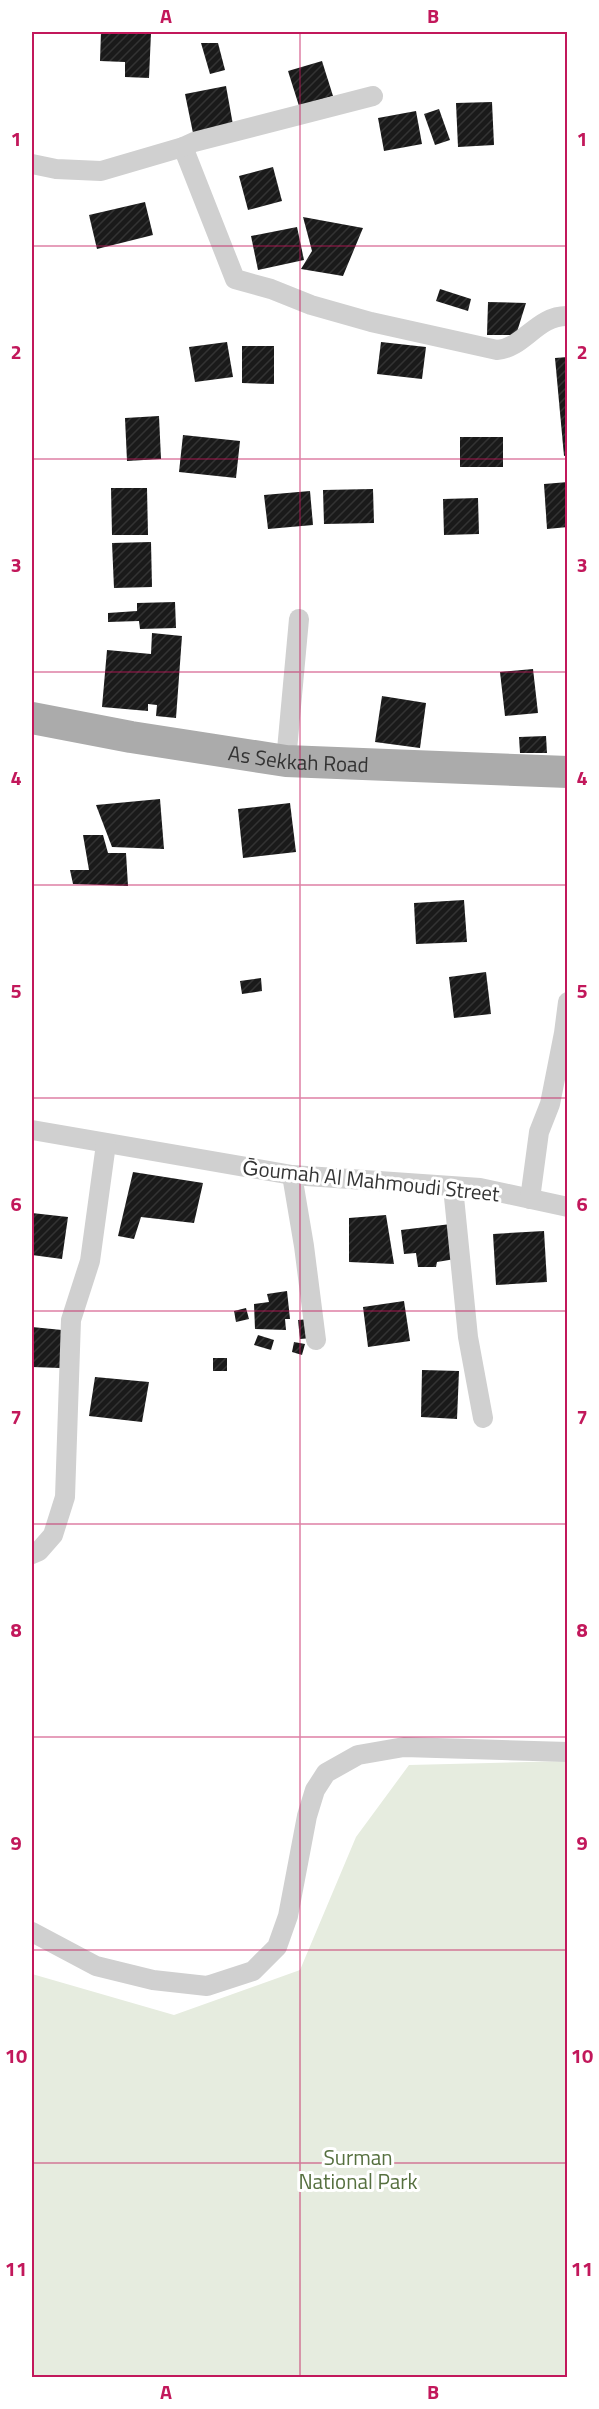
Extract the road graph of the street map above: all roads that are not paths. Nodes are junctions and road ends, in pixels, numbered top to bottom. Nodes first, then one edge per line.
1 (373, 96) dead end
2 (183, 147) junction
3 (32, 164) edge
4 (567, 316) edge
5 (299, 619) dead end
6 (32, 718) edge
7 (286, 761) junction
8 (567, 772) edge
9 (567, 1002) edge
10 (32, 1130) edge
11 (106, 1144) junction
12 (292, 1176) junction
13 (453, 1186) junction
14 (530, 1199) junction
15 (567, 1207) edge
16 (316, 1340) dead end
17 (483, 1418) dead end
18 (32, 1554) edge
19 (567, 1752) edge
20 (32, 1932) edge

1 - 2 street
2 - 3 street
2 - 4 street
5 - 7 street
6 - 7 main road, As Sekkah Road
7 - 8 main road, As Sekkah Road
9 - 14 street
10 - 11 street, Ḡoumah Al Mahmoudi Street
11 - 12 street, Ḡoumah Al Mahmoudi Street
11 - 18 street
12 - 13 street, Ḡoumah Al Mahmoudi Street
12 - 16 street
13 - 14 street, Ḡoumah Al Mahmoudi Street
13 - 17 street
14 - 15 street, Ḡoumah Al Mahmoudi Street
19 - 20 street

